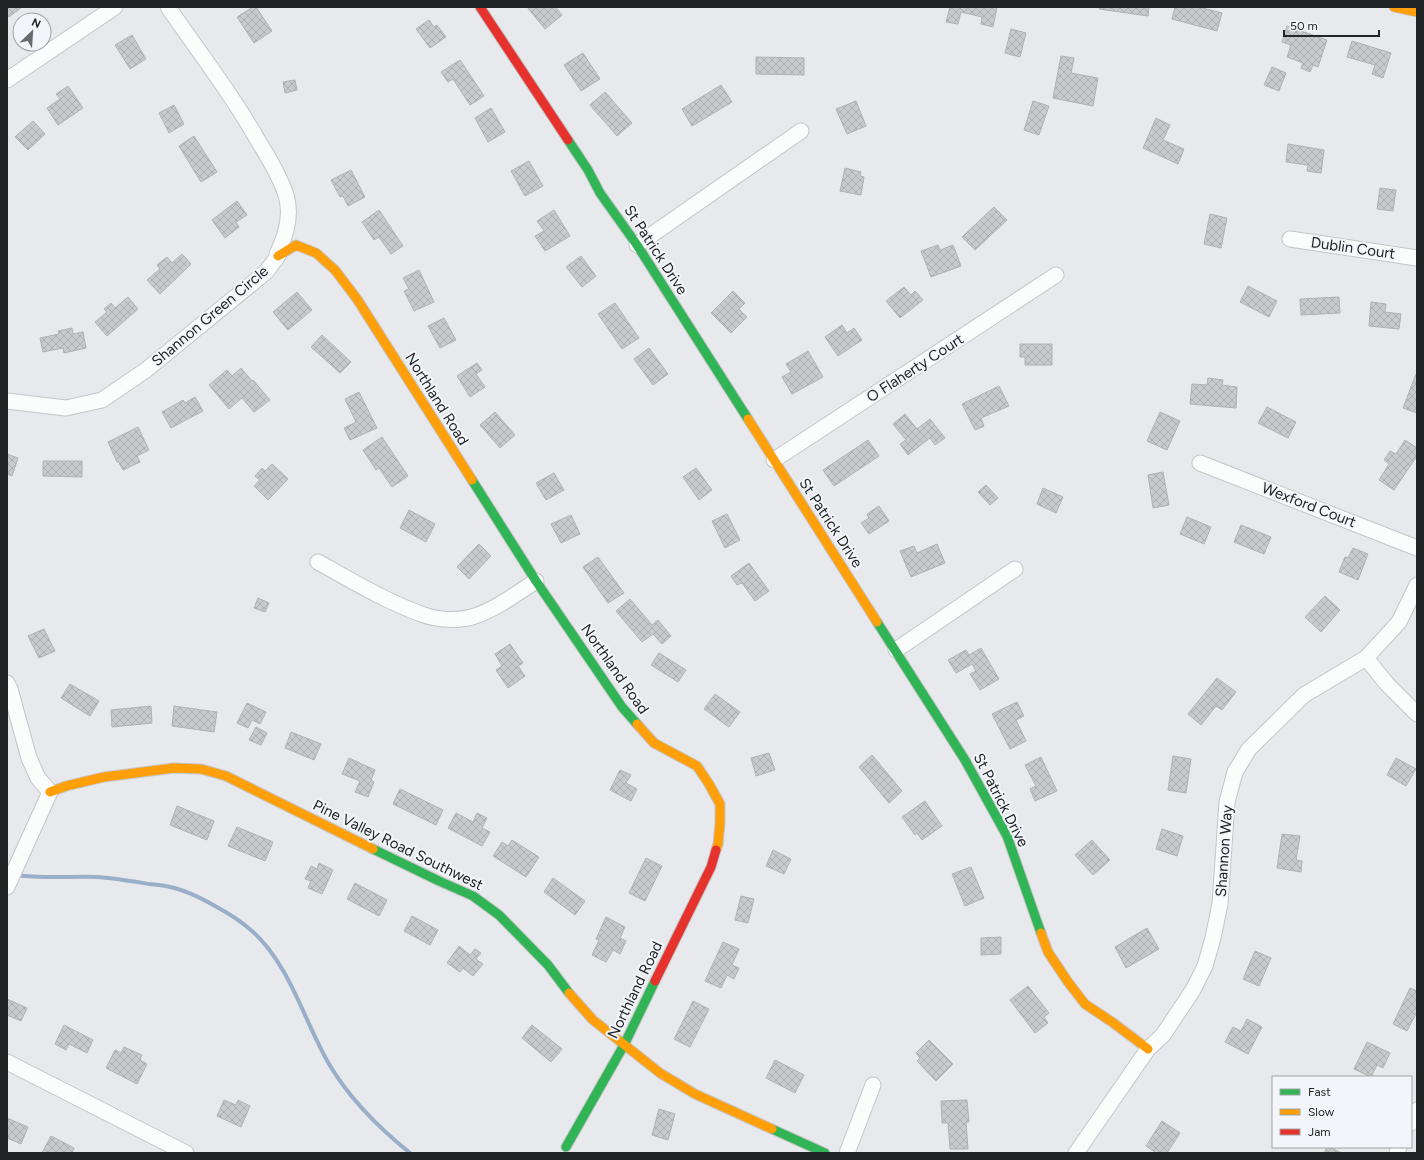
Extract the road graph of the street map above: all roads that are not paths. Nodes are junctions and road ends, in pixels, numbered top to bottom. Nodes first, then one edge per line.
1 (115, 7) edge
2 (168, 7) edge
3 (480, 7) edge
4 (1394, 7) edge
5 (1417, 12) edge
6 (7, 80) edge
7 (801, 131) dead end
8 (1290, 239) dead end
9 (637, 245) junction
10 (278, 256) junction
11 (1417, 258) edge
12 (1056, 275) dead end
13 (7, 401) edge
14 (774, 460) junction
15 (1200, 463) dead end
16 (1417, 548) edge
17 (318, 562) dead end
18 (1015, 569) dead end
19 (536, 581) junction
20 (1417, 585) edge
21 (896, 650) junction
22 (1366, 658) junction
23 (7, 683) edge
24 (1417, 714) edge
25 (50, 792) junction
26 (7, 886) edge
27 (624, 1045) junction
28 (1148, 1049) junction
29 (7, 1062) edge
30 (873, 1085) dead end
31 (1417, 1110) edge
32 (1412, 1121) edge
33 (566, 1147) dead end
34 (186, 1153) edge
35 (825, 1153) edge
36 (847, 1153) edge
37 (1076, 1153) edge

1 - 6 street
2 - 10 street, Shannon Green Circle
3 - 9 street, St Patrick Drive
4 - 5 street
7 - 9 street
8 - 11 street, Dublin Court
9 - 14 street, St Patrick Drive
10 - 13 street, Shannon Green Circle
10 - 19 street, Northland Road
12 - 14 street, O Flaherty Court
14 - 21 street, St Patrick Drive
15 - 16 street, Wexford Court
17 - 19 street
18 - 21 street
19 - 27 street, Northland Road
20 - 22 street, Shannon Way
21 - 28 street, St Patrick Drive
22 - 24 street
22 - 28 street, Shannon Way
23 - 25 street
25 - 26 street
25 - 27 street, Pine Valley Road Southwest
27 - 33 street, Northland Road
27 - 35 street, Pine Valley Road Southwest
28 - 37 street, Shannon Way
29 - 34 street
30 - 36 street
31 - 32 street

